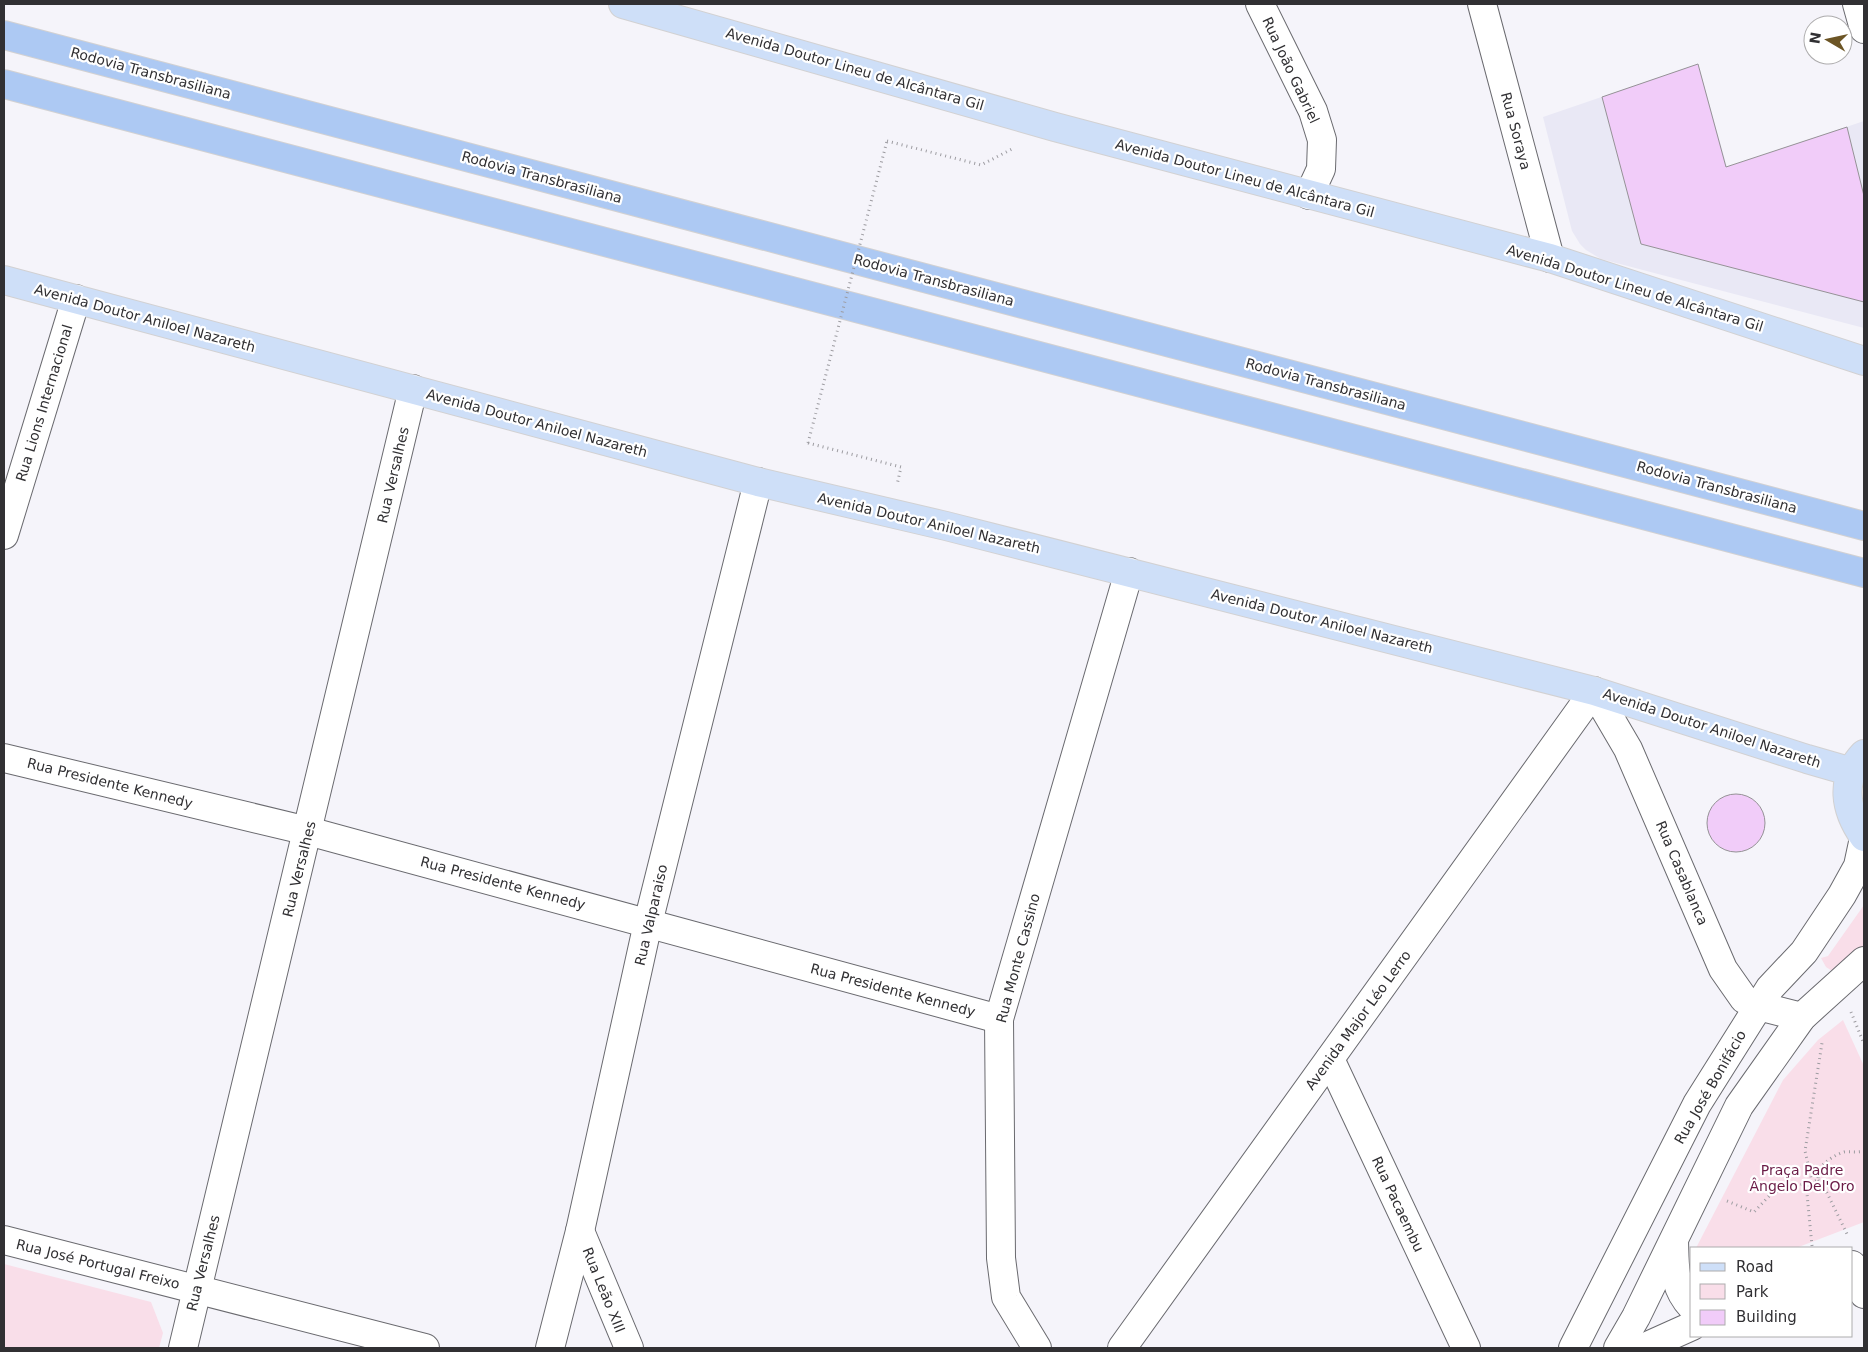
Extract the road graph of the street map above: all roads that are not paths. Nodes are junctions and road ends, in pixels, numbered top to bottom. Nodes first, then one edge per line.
1 (623, 4) edge
2 (1260, 4) edge
3 (1482, 4) edge
4 (1858, 4) edge
5 (1864, 29) edge
6 (4, 35) edge
7 (4, 84) edge
8 (1309, 195) junction
9 (1550, 258) junction
10 (4, 280) edge
11 (76, 299) junction
12 (1864, 361) edge
13 (413, 389) junction
14 (758, 482) junction
15 (1864, 526) edge
16 (4, 535) edge
17 (1129, 572) junction
18 (1864, 573) edge
19 (1594, 691) junction
20 (4, 758) edge
21 (1858, 763) edge
22 (308, 831) junction
23 (1864, 837) edge
24 (648, 923) junction
25 (1864, 961) edge
26 (1758, 1006) junction
27 (1802, 1017) junction
28 (999, 1019) junction
29 (1330, 1059) junction
30 (580, 1231) junction
31 (1674, 1237) junction
32 (4, 1240) edge
33 (1853, 1267) edge
34 (197, 1290) junction
35 (1864, 1294) edge
36 (1690, 1305) edge
37 (1690, 1327) edge
38 (183, 1348) edge
39 (424, 1348) edge
40 (550, 1348) edge
41 (628, 1348) edge
42 (1037, 1348) edge
43 (1122, 1348) edge
44 (1466, 1348) edge
45 (1573, 1348) edge
46 (1618, 1348) edge
47 (1643, 1348) edge

1 - 8 main road, Avenida Doutor Lineu de Alcântara Gil
2 - 8 street, Rua João Gabriel
3 - 9 street, Rua Soraya
4 - 5 street
6 - 15 highway, Rodovia Transbrasiliana
7 - 18 highway
8 - 9 main road, Avenida Doutor Lineu de Alcântara Gil
9 - 12 main road, Avenida Doutor Lineu de Alcântara Gil
10 - 11 main road, Avenida Doutor Aniloel Nazareth
11 - 13 main road, Avenida Doutor Aniloel Nazareth
11 - 16 street, Rua Lions Internacional
13 - 14 main road, Avenida Doutor Aniloel Nazareth
13 - 22 street, Rua Versalhes
14 - 17 main road, Avenida Doutor Aniloel Nazareth
14 - 24 street, Rua Valparaiso
17 - 19 main road, Avenida Doutor Aniloel Nazareth
17 - 28 street, Rua Monte Cassino
19 - 21 main road, Avenida Doutor Aniloel Nazareth
19 - 26 street, Rua Casablanca
19 - 29 street, Avenida Major Léo Lerro
20 - 22 street, Rua Presidente Kennedy
21 - 23 main road
22 - 24 street, Rua Presidente Kennedy
22 - 34 street, Rua Versalhes
23 - 26 street, Rua José Bonifácio
24 - 28 street, Rua Presidente Kennedy
24 - 30 street, Rua Valparaiso
25 - 27 street
26 - 27 street, Rua Casablanca
26 - 45 street, Rua José Bonifácio
27 - 31 street
28 - 42 street, Rua Monte Cassino
29 - 43 street, Avenida Major Léo Lerro
29 - 44 street, Rua Pacaembu
30 - 40 street, Rua Valparaiso
30 - 41 street, Rua Leão XIII
31 - 36 street
31 - 46 street
32 - 34 street, Rua José Portugal Freixo
33 - 35 street
34 - 38 street, Rua Versalhes
34 - 39 street, Rua José Portugal Freixo
37 - 47 street

